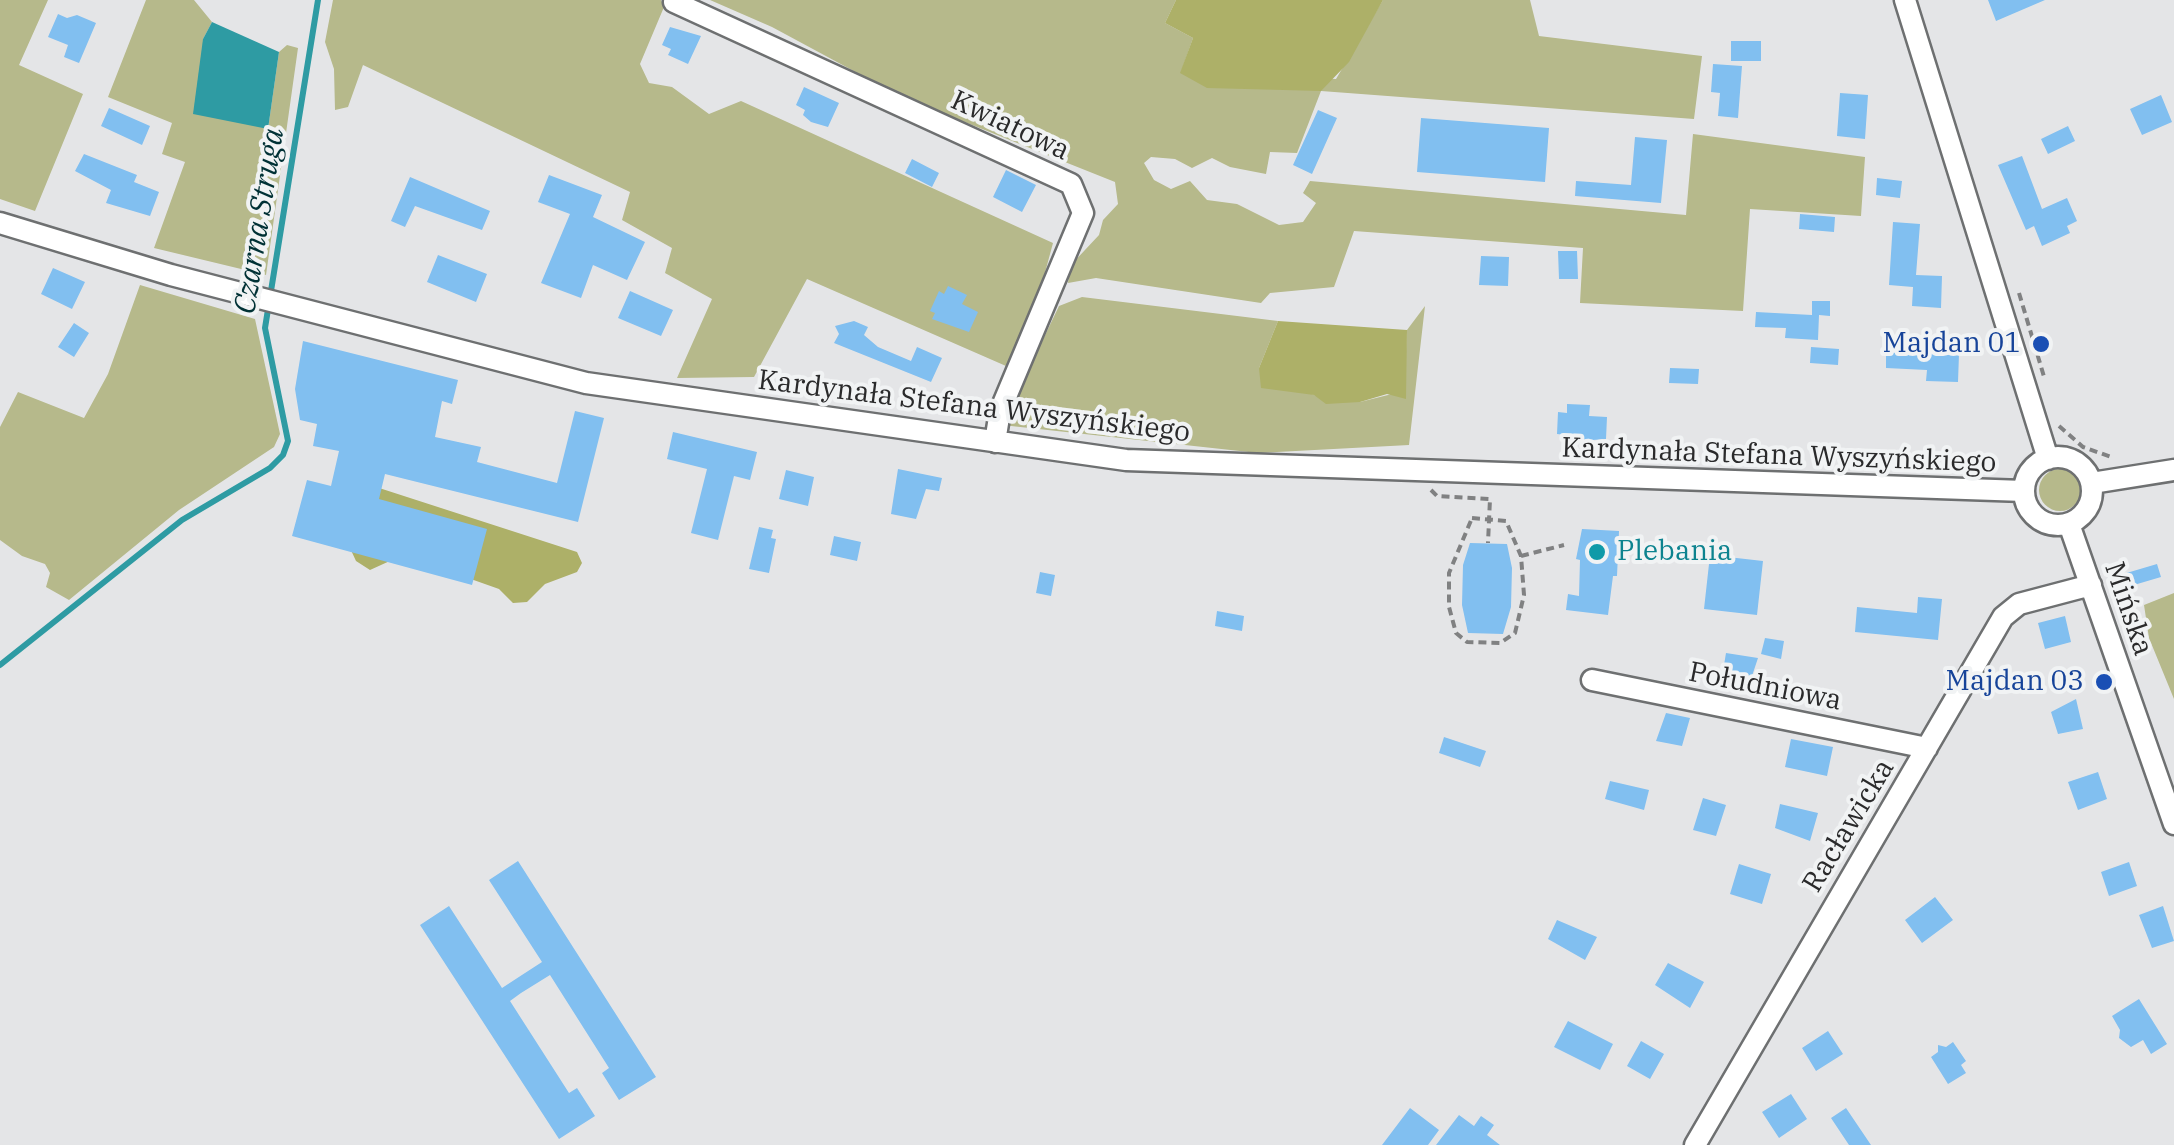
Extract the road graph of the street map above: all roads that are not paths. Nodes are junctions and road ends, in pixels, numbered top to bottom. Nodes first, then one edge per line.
1 (1906, 0) edge
2 (674, 2) edge
3 (0, 223) edge
4 (995, 442) junction
5 (2048, 459) junction
6 (2174, 470) edge
7 (2092, 483) junction
8 (2024, 492) junction
9 (2070, 524) junction
10 (2091, 585) junction
11 (1592, 680) dead end
12 (1928, 748) junction
13 (2174, 824) edge
14 (1695, 1145) edge

1 - 5 street
2 - 4 street, Kwiatowa
3 - 4 street, Kardynała Stefana Wyszyńskiego
4 - 8 street, Kardynała Stefana Wyszyńskiego
5 - 7 street
5 - 8 street
6 - 7 street
7 - 9 street
8 - 9 street
9 - 10 street, Mińska
10 - 12 street, Racławicka
10 - 13 street, Mińska
11 - 12 street, Południowa
12 - 14 street, Racławicka

